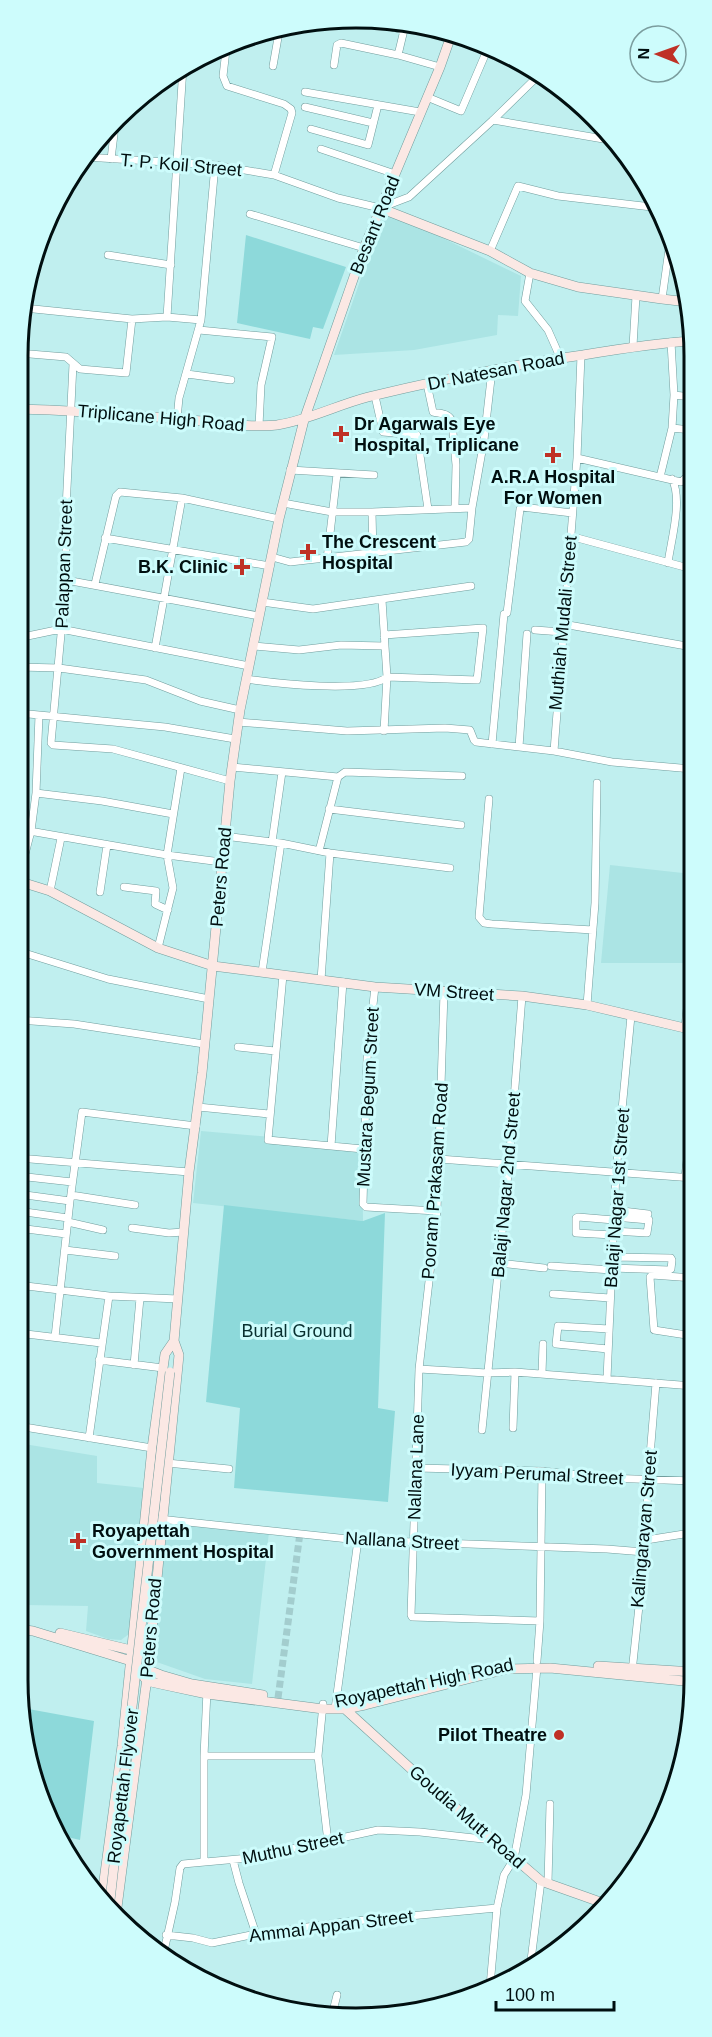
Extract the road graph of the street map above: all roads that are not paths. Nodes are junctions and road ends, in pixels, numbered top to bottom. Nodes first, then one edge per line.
1 (404, 32) edge
2 (278, 38) edge
3 (449, 42) edge
4 (398, 55) junction
5 (485, 55) dead end
6 (225, 56) edge
7 (273, 66) dead end
8 (334, 66) dead end
9 (440, 67) junction
10 (182, 79) edge
11 (534, 81) edge
12 (305, 92) dead end
13 (427, 97) junction
14 (378, 105) junction
15 (305, 107) dead end
16 (420, 112) junction
17 (493, 120) junction
18 (373, 123) junction
19 (311, 129) dead end
20 (114, 136) edge
21 (601, 139) edge
22 (321, 149) dead end
23 (95, 158) edge
24 (111, 159) junction
25 (176, 163) junction
26 (215, 165) junction
27 (395, 174) junction
28 (274, 176) junction
29 (648, 207) edge
30 (380, 208) junction
31 (250, 214) dead end
32 (364, 248) junction
33 (490, 251) junction
34 (108, 255) dead end
35 (668, 257) edge
36 (171, 266) junction
37 (530, 273) junction
38 (636, 296) junction
39 (662, 300) junction
40 (679, 301) edge
41 (32, 309) edge
42 (167, 317) junction
43 (132, 319) junction
44 (201, 320) junction
45 (199, 330) junction
46 (683, 341) edge
47 (671, 342) junction
48 (633, 346) junction
49 (28, 354) edge
50 (581, 355) junction
51 (560, 357) junction
52 (73, 364) junction
53 (492, 370) junction
54 (187, 374) junction
55 (231, 380) dead end
56 (427, 384) junction
57 (674, 395) junction
58 (375, 396) junction
59 (684, 396) edge
60 (28, 409) edge
61 (72, 410) junction
62 (177, 419) junction
63 (304, 420) junction
64 (259, 426) junction
65 (672, 428) junction
66 (684, 429) edge
67 (577, 458) junction
68 (290, 470) junction
69 (337, 474) junction
70 (374, 475) dead end
71 (660, 477) junction
72 (672, 479) junction
73 (684, 479) edge
74 (182, 498) junction
75 (283, 503) junction
76 (455, 508) junction
77 (472, 508) junction
78 (428, 510) junction
79 (332, 512) junction
80 (372, 512) junction
81 (572, 513) junction
82 (279, 519) junction
83 (570, 536) junction
84 (105, 538) junction
85 (174, 548) junction
86 (374, 554) junction
87 (327, 559) junction
88 (271, 561) junction
89 (668, 563) junction
90 (684, 567) edge
91 (66, 580) junction
92 (95, 584) junction
93 (471, 586) dead end
94 (166, 598) junction
95 (382, 600) junction
96 (262, 603) junction
97 (259, 616) junction
98 (563, 628) junction
99 (61, 629) junction
100 (535, 630) dead end
101 (527, 634) dead end
102 (384, 635) junction
103 (28, 636) edge
104 (254, 646) junction
105 (384, 646) junction
106 (684, 646) edge
107 (155, 648) junction
108 (249, 666) junction
109 (28, 667) edge
110 (59, 669) junction
111 (387, 677) junction
112 (246, 679) junction
113 (240, 710) junction
114 (28, 714) edge
115 (39, 715) junction
116 (54, 717) junction
117 (238, 722) junction
118 (384, 731) junction
119 (236, 739) junction
120 (492, 744) junction
121 (519, 747) junction
122 (554, 751) junction
123 (232, 767) junction
124 (181, 768) junction
125 (684, 768) edge
126 (282, 772) junction
127 (338, 777) junction
128 (462, 777) dead end
129 (230, 781) junction
130 (597, 783) dead end
131 (36, 793) junction
132 (489, 800) dead end
133 (329, 808) junction
134 (173, 814) junction
135 (461, 825) dead end
136 (28, 831) edge
137 (31, 831) junction
138 (224, 836) junction
139 (61, 838) junction
140 (272, 842) junction
141 (28, 843) edge
142 (281, 843) junction
143 (107, 845) junction
144 (319, 850) junction
145 (330, 853) junction
146 (167, 855) junction
147 (221, 862) junction
148 (450, 868) dead end
149 (28, 884) edge
150 (124, 887) dead end
151 (50, 891) junction
152 (100, 892) dead end
153 (168, 910) junction
154 (593, 930) junction
155 (158, 948) junction
156 (28, 954) edge
157 (213, 966) junction
158 (262, 972) junction
159 (283, 975) junction
160 (321, 980) junction
161 (343, 982) junction
162 (375, 987) junction
163 (444, 992) junction
164 (522, 996) junction
165 (209, 999) junction
166 (588, 1005) junction
167 (631, 1016) junction
168 (28, 1021) edge
169 (684, 1028) edge
170 (204, 1044) junction
171 (237, 1047) dead end
172 (275, 1051) junction
173 (198, 1107) junction
174 (269, 1114) junction
175 (196, 1126) junction
176 (331, 1146) junction
177 (363, 1149) junction
178 (28, 1159) edge
179 (439, 1159) junction
180 (76, 1162) junction
181 (509, 1164) junction
182 (189, 1172) junction
183 (616, 1172) junction
184 (28, 1177) edge
185 (684, 1177) edge
186 (72, 1182) junction
187 (28, 1195) edge
188 (70, 1198) junction
189 (135, 1205) dead end
190 (437, 1211) junction
191 (28, 1213) edge
192 (648, 1214) dead end
193 (614, 1216) junction
194 (68, 1220) junction
195 (132, 1228) dead end
196 (28, 1229) edge
197 (103, 1230) dead end
198 (183, 1232) junction
199 (66, 1233) junction
200 (613, 1235) junction
201 (575, 1237) dead end
202 (65, 1250) junction
203 (115, 1256) dead end
204 (612, 1257) junction
205 (499, 1263) junction
206 (612, 1269) junction
207 (684, 1277) edge
208 (28, 1286) edge
209 (61, 1291) junction
210 (553, 1294) dead end
211 (109, 1296) junction
212 (140, 1298) junction
213 (610, 1298) junction
214 (178, 1299) junction
215 (609, 1329) junction
216 (28, 1334) edge
217 (684, 1335) edge
218 (55, 1337) junction
219 (174, 1341) junction
220 (101, 1344) junction
221 (543, 1344) dead end
222 (608, 1349) junction
223 (99, 1360) junction
224 (134, 1365) junction
225 (419, 1369) junction
226 (167, 1370) junction
227 (515, 1372) junction
228 (487, 1373) junction
229 (542, 1374) junction
230 (607, 1379) junction
231 (656, 1383) junction
232 (684, 1385) edge
233 (28, 1428) edge
234 (513, 1428) dead end
235 (482, 1430) dead end
236 (89, 1438) junction
237 (152, 1448) junction
238 (167, 1463) junction
239 (416, 1468) junction
240 (229, 1469) dead end
241 (542, 1471) junction
242 (648, 1480) junction
243 (684, 1481) edge
244 (145, 1516) junction
245 (162, 1519) junction
246 (684, 1534) edge
247 (358, 1540) junction
248 (646, 1540) junction
249 (413, 1542) junction
250 (540, 1547) junction
251 (644, 1552) junction
252 (540, 1621) junction
253 (28, 1628) edge
254 (28, 1629) edge
255 (131, 1650) junction
256 (130, 1661) junction
257 (537, 1667) junction
258 (148, 1670) junction
259 (632, 1672) junction
260 (684, 1672) edge
261 (684, 1680) edge
262 (147, 1681) junction
263 (207, 1690) junction
264 (340, 1706) junction
265 (323, 1707) junction
266 (204, 1756) junction
267 (318, 1756) junction
268 (550, 1804) dead end
269 (492, 1840) junction
270 (328, 1842) junction
271 (514, 1859) junction
272 (233, 1860) junction
273 (204, 1862) junction
274 (544, 1882) junction
275 (103, 1888) edge
276 (110, 1897) edge
277 (598, 1901) edge
278 (117, 1905) edge
279 (497, 1908) junction
280 (256, 1934) junction
281 (166, 1935) junction
282 (165, 1946) edge
283 (532, 1957) edge
284 (491, 1980) edge
285 (337, 1995) dead end
286 (334, 2008) edge

1 - 4 street
2 - 7 street
3 - 9 main road, Besant Road
4 - 8 street
4 - 9 street
5 - 13 street
6 - 28 street
9 - 13 main road, Besant Road
10 - 25 street
11 - 17 street
12 - 14 street
13 - 16 main road, Besant Road
14 - 16 street
14 - 18 street
15 - 18 street
16 - 27 main road, Besant Road
17 - 21 street
17 - 30 street
18 - 19 street
20 - 24 street
22 - 27 street
23 - 24 street, T. P. Koil Street
24 - 25 street, T. P. Koil Street
25 - 26 street, T. P. Koil Street
25 - 36 street
26 - 28 street, T. P. Koil Street
26 - 44 street
27 - 30 main road, Besant Road
28 - 30 street, T. P. Koil Street
29 - 33 street
30 - 32 main road, Besant Road
30 - 33 main road
31 - 32 street
32 - 63 main road, Besant Road
33 - 37 main road
34 - 36 street
35 - 39 street
36 - 42 street
37 - 38 main road
37 - 51 street
38 - 39 main road
38 - 48 street
39 - 40 main road
41 - 43 street
42 - 43 street
42 - 44 street
43 - 52 street
44 - 45 street
45 - 54 street
45 - 64 street
46 - 47 main road, Dr Natesan Road
47 - 48 main road, Dr Natesan Road
47 - 57 street
48 - 50 main road, Dr Natesan Road
49 - 52 street
50 - 51 main road, Dr Natesan Road
50 - 67 street, Muthiah Mudali Street
51 - 53 main road, Dr Natesan Road
52 - 61 street, Palappan Street
53 - 56 main road, Dr Natesan Road
53 - 77 street
54 - 55 street
54 - 62 street
56 - 58 main road, Dr Natesan Road
56 - 76 street
57 - 59 street
57 - 65 street
58 - 63 main road, Dr Natesan Road
58 - 78 street
60 - 61 main road, Triplicane High Road
61 - 62 main road, Triplicane High Road
61 - 91 street, Palappan Street
62 - 64 main road, Triplicane High Road
63 - 64 main road, Triplicane High Road
63 - 68 main road, Peters Road
65 - 66 street
65 - 71 street
67 - 71 street
67 - 81 street, Muthiah Mudali Street
68 - 69 street
68 - 75 main road, Peters Road
69 - 70 street
69 - 79 street
71 - 72 street
72 - 73 street
72 - 89 street
74 - 82 street
74 - 84 street
74 - 85 street
75 - 79 street
75 - 82 main road, Peters Road
76 - 77 street
76 - 78 street
77 - 86 street
78 - 80 street
79 - 80 street
79 - 87 street
80 - 86 street
81 - 83 street, Muthiah Mudali Street
81 - 120 street
82 - 88 main road, Peters Road
83 - 89 street
83 - 98 street, Muthiah Mudali Street
84 - 85 street
84 - 92 street
85 - 88 street
85 - 94 street
86 - 87 street
87 - 88 street
88 - 96 main road, Peters Road
89 - 90 street
91 - 92 street
91 - 99 street, Palappan Street
92 - 94 street
93 - 95 street
94 - 97 street
94 - 107 street
95 - 96 street
95 - 102 street
96 - 97 main road, Peters Road
97 - 104 main road, Peters Road
98 - 100 street
98 - 106 street
98 - 122 street, Muthiah Mudali Street
99 - 103 street
99 - 107 street
99 - 110 street, Palappan Street
101 - 121 street
102 - 105 street
102 - 111 street
104 - 105 street
104 - 108 main road, Peters Road
105 - 111 street
107 - 108 street
108 - 112 main road, Peters Road
109 - 110 street
110 - 113 street
110 - 116 street, Palappan Street
111 - 112 street
111 - 118 street
112 - 113 main road, Peters Road
113 - 117 main road, Peters Road
114 - 115 street
115 - 116 street
115 - 131 street
116 - 119 street
116 - 124 street, Palappan Street
117 - 118 street
117 - 119 main road, Peters Road
118 - 120 street
119 - 123 main road, Peters Road
120 - 121 street
121 - 122 street
122 - 125 street
123 - 126 street
123 - 129 main road, Peters Road
124 - 129 street
124 - 134 street
126 - 127 street
126 - 140 street
127 - 128 street
127 - 133 street
129 - 138 main road, Peters Road
130 - 154 street
131 - 134 street
131 - 137 street
132 - 154 street
133 - 135 street
133 - 144 street
134 - 146 street
136 - 137 street
137 - 139 street
137 - 141 street
138 - 140 street
138 - 147 main road, Peters Road
139 - 143 street
139 - 151 street
140 - 142 street
142 - 144 street
142 - 158 street
143 - 146 street
143 - 152 street
144 - 145 street
145 - 148 street
145 - 160 street
146 - 147 street
146 - 153 street
147 - 157 main road, Peters Road
149 - 151 main road, VM Street
150 - 153 street
151 - 155 main road, VM Street
153 - 155 street
154 - 166 street
155 - 157 main road, VM Street
156 - 165 street
157 - 158 main road, VM Street
157 - 165 main road, Peters Road
158 - 159 main road, VM Street
159 - 160 main road, VM Street
159 - 172 street
160 - 161 main road, VM Street
161 - 162 main road, VM Street
161 - 176 street
162 - 163 main road, VM Street
162 - 177 street, Mustara Begum Street
163 - 164 main road, VM Street
163 - 179 street, Pooram Prakasam Road
164 - 166 main road, VM Street
164 - 181 street, Balaji Nagar 2nd Street
165 - 170 main road, Peters Road
166 - 167 main road, VM Street
167 - 169 main road, VM Street
167 - 183 street, Balaji Nagar 1st Street
168 - 170 street
170 - 173 main road, Peters Road
171 - 172 street
172 - 174 street
173 - 174 street
173 - 175 main road, Peters Road
174 - 176 street
175 - 180 street
175 - 182 main road, Peters Road
176 - 177 street
177 - 190 street, Mustara Begum Street
178 - 180 street
179 - 181 street
179 - 190 street, Pooram Prakasam Road
180 - 182 street
180 - 186 street
181 - 183 street
181 - 205 street, Balaji Nagar 2nd Street
182 - 198 main road, Peters Road
183 - 185 street
183 - 193 street, Balaji Nagar 1st Street
184 - 186 street
186 - 188 street
187 - 188 street
188 - 189 street
188 - 194 street
190 - 225 street, Pooram Prakasam Road
191 - 194 street
192 - 193 street
193 - 200 street, Balaji Nagar 1st Street
193 - 200 street
193 - 200 street
194 - 197 street
194 - 199 street
195 - 198 street
196 - 199 street
198 - 214 main road, Peters Road
199 - 202 street
200 - 201 street
200 - 204 street, Balaji Nagar 1st Street
202 - 203 street
202 - 209 street
204 - 206 street, Balaji Nagar 1st Street
204 - 206 street
205 - 206 street
205 - 228 street, Balaji Nagar 2nd Street
206 - 213 street, Balaji Nagar 1st Street
207 - 217 street
208 - 209 street
209 - 211 street
209 - 218 street
210 - 213 street
211 - 212 street
211 - 220 street
212 - 214 street
212 - 224 street
213 - 215 street, Balaji Nagar 1st Street
214 - 219 main road, Peters Road
215 - 222 street, Balaji Nagar 1st Street
215 - 222 street
216 - 218 street
218 - 220 street
219 - 226 main road, Royapettah Flyover
219 - 238 main road, Peters Road
220 - 223 street
221 - 229 street
222 - 230 street, Balaji Nagar 1st Street
223 - 224 street
223 - 236 street
224 - 226 street
225 - 228 street
225 - 239 street, Nallana Lane
226 - 237 main road, Peters Road
226 - 276 main road, Royapettah Flyover, bridge
227 - 228 street
227 - 229 street
227 - 234 street
228 - 235 street, Balaji Nagar 2nd Street
229 - 230 street
230 - 231 street
231 - 232 street
231 - 242 street, Kalingarayan Street
233 - 236 street
236 - 237 street
237 - 244 main road, Peters Road
238 - 240 street
238 - 245 main road, Peters Road
239 - 241 street, Iyyam Perumal Street
239 - 249 street, Nallana Lane
241 - 242 street, Iyyam Perumal Street
241 - 250 street
242 - 243 street, Iyyam Perumal Street
242 - 248 street, Kalingarayan Street
244 - 245 street, Nallana Street
244 - 255 main road, Peters Road
245 - 247 street, Nallana Street
245 - 258 main road, Peters Road
246 - 248 street
247 - 249 street, Nallana Street
247 - 264 street
248 - 251 street, Kalingarayan Street
249 - 250 street, Nallana Street
249 - 252 street, Nallana Lane
250 - 251 street, Nallana Street
250 - 252 street
251 - 259 street, Kalingarayan Street
252 - 257 street
253 - 255 main road
254 - 256 main road
255 - 256 main road, Peters Road
255 - 258 main road
256 - 262 main road
256 - 275 main road, Peters Road
257 - 259 main road, Royapettah High Road
257 - 264 main road, Royapettah High Road
257 - 271 street
258 - 262 main road, Peters Road
258 - 263 main road, Royapettah High Road
259 - 260 main road, Royapettah High Road
259 - 261 main road, Royapettah High Road
262 - 263 main road, Royapettah High Road
262 - 278 main road, Peters Road
263 - 265 main road, Royapettah High Road
263 - 266 street
264 - 265 main road, Royapettah High Road
264 - 269 main road, Goudia Mutt Road
265 - 267 street
266 - 267 street
266 - 273 street
267 - 270 street
268 - 274 street
269 - 270 street, Muthu Street
269 - 271 main road, Goudia Mutt Road
270 - 272 street, Muthu Street
271 - 274 main road, Goudia Mutt Road
271 - 279 street
272 - 273 street, Muthu Street
272 - 280 street
273 - 281 street, Muthu Street
274 - 277 main road, Goudia Mutt Road
274 - 283 street
279 - 280 street, Ammai Appan Street
279 - 284 street
280 - 281 street, Ammai Appan Street
281 - 282 street, Muthu Street
285 - 286 street

